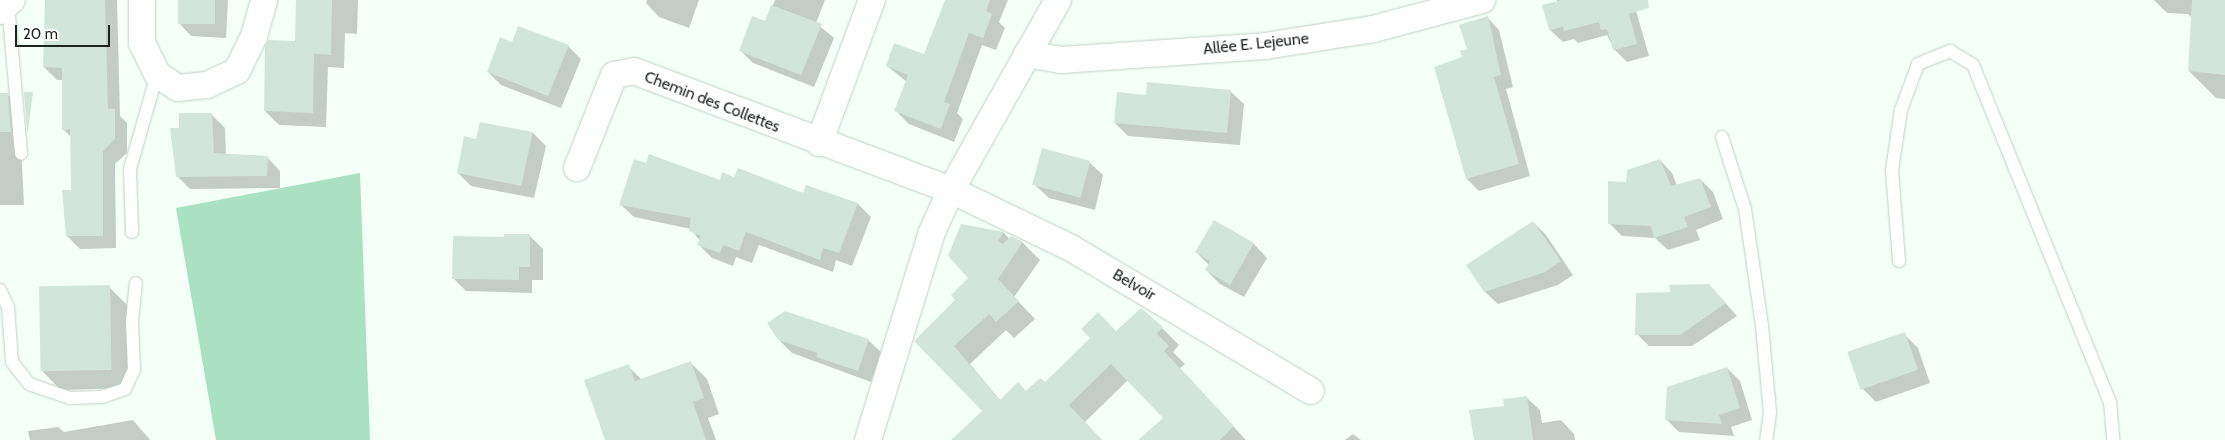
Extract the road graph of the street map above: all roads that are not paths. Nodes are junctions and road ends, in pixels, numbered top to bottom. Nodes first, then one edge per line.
1 (142, 0) edge
2 (264, 0) edge
3 (872, 0) edge
4 (1058, 0) edge
5 (1482, 0) edge
6 (7, 5) edge
7 (1027, 54) junction
8 (158, 74) junction
9 (1722, 137) dead end
10 (819, 143) junction
11 (21, 153) dead end
12 (577, 168) dead end
13 (952, 190) junction
14 (132, 232) dead end
15 (1899, 261) dead end
16 (136, 283) dead end
17 (0, 290) edge
18 (1311, 391) dead end
19 (868, 440) edge
20 (1766, 440) edge
21 (2113, 440) edge

1 - 8 street
2 - 8 street
3 - 10 street
4 - 7 street
5 - 7 street, Allée E. Lejeune
6 - 11 lane
7 - 13 street
8 - 14 lane
9 - 20 lane
10 - 12 street, Chemin des Collettes
10 - 13 street, Chemin des Collettes
13 - 18 street, Belvoir
13 - 19 street
15 - 21 lane
16 - 17 lane

